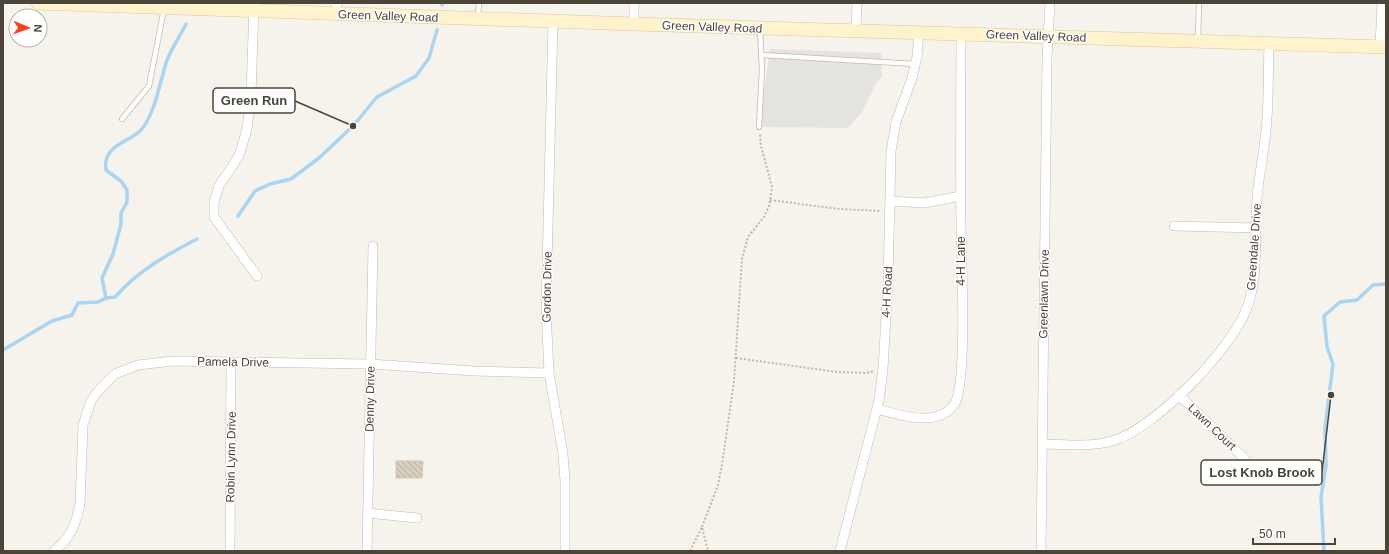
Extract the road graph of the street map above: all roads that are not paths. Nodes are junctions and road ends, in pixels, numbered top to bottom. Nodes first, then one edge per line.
1 (38, 3) edge
2 (479, 3) edge
3 (634, 3) edge
4 (857, 3) edge
5 (1050, 3) edge
6 (1200, 3) edge
7 (1382, 3) edge
8 (168, 6) edge
9 (254, 7) edge
10 (336, 8) edge
11 (478, 19) junction
12 (553, 21) junction
13 (634, 24) junction
14 (760, 28) junction
15 (856, 31) junction
16 (919, 32) junction
17 (961, 34) junction
18 (1049, 36) junction
19 (1198, 41) junction
20 (1269, 44) junction
21 (1383, 47) edge
22 (761, 55) junction
23 (915, 64) junction
24 (122, 118) dead end
25 (759, 127) road end
26 (961, 196) junction
27 (890, 201) junction
28 (1174, 226) dead end
29 (1256, 228) junction
30 (373, 246) dead end
31 (257, 276) dead end
32 (232, 363) junction
33 (370, 364) junction
34 (549, 373) junction
35 (1179, 395) junction
36 (877, 409) junction
37 (1043, 444) junction
38 (1245, 459) dead end
39 (367, 514) junction
40 (417, 518) dead end
41 (54, 551) edge
42 (230, 551) edge
43 (367, 551) edge
44 (565, 551) edge
45 (840, 551) edge
46 (1041, 551) edge

1 - 8 street, Green Valley Road
2 - 11 lane
3 - 13 street
4 - 15 street
5 - 18 street, Greenlawn Drive
6 - 19 lane
7 - 21 street
8 - 9 street, Green Valley Road
8 - 24 lane
9 - 10 street, Green Valley Road
9 - 31 street
10 - 11 street, Green Valley Road
11 - 12 street, Green Valley Road
12 - 13 street, Green Valley Road
12 - 34 street, Gordon Drive
13 - 14 street, Green Valley Road
14 - 15 street, Green Valley Road
14 - 22 lane
15 - 16 street, Green Valley Road
16 - 17 street, Green Valley Road
16 - 23 street, 4-H Road
17 - 18 street, Green Valley Road
17 - 26 street, 4-H Lane
18 - 19 street, Green Valley Road
18 - 37 street, Greenlawn Drive
19 - 20 street, Green Valley Road
20 - 21 street, Green Valley Road
20 - 29 street, Greendale Drive
22 - 23 lane
22 - 25 lane
23 - 27 street, 4-H Road
26 - 27 street
26 - 36 street, 4-H Lane
27 - 36 street, 4-H Road
28 - 29 street
29 - 35 street, Greendale Drive
30 - 33 street, Denny Drive
32 - 33 street, Pamela Drive
32 - 41 street, Pamela Drive
32 - 42 street, Robin Lynn Drive
33 - 34 street, Pamela Drive
33 - 39 street, Denny Drive
34 - 44 street, Gordon Drive
35 - 37 street, Greendale Drive
35 - 38 street, Lawn Court
36 - 45 street, 4-H Road
37 - 46 street, Greenlawn Drive
39 - 40 street
39 - 43 street, Denny Drive

